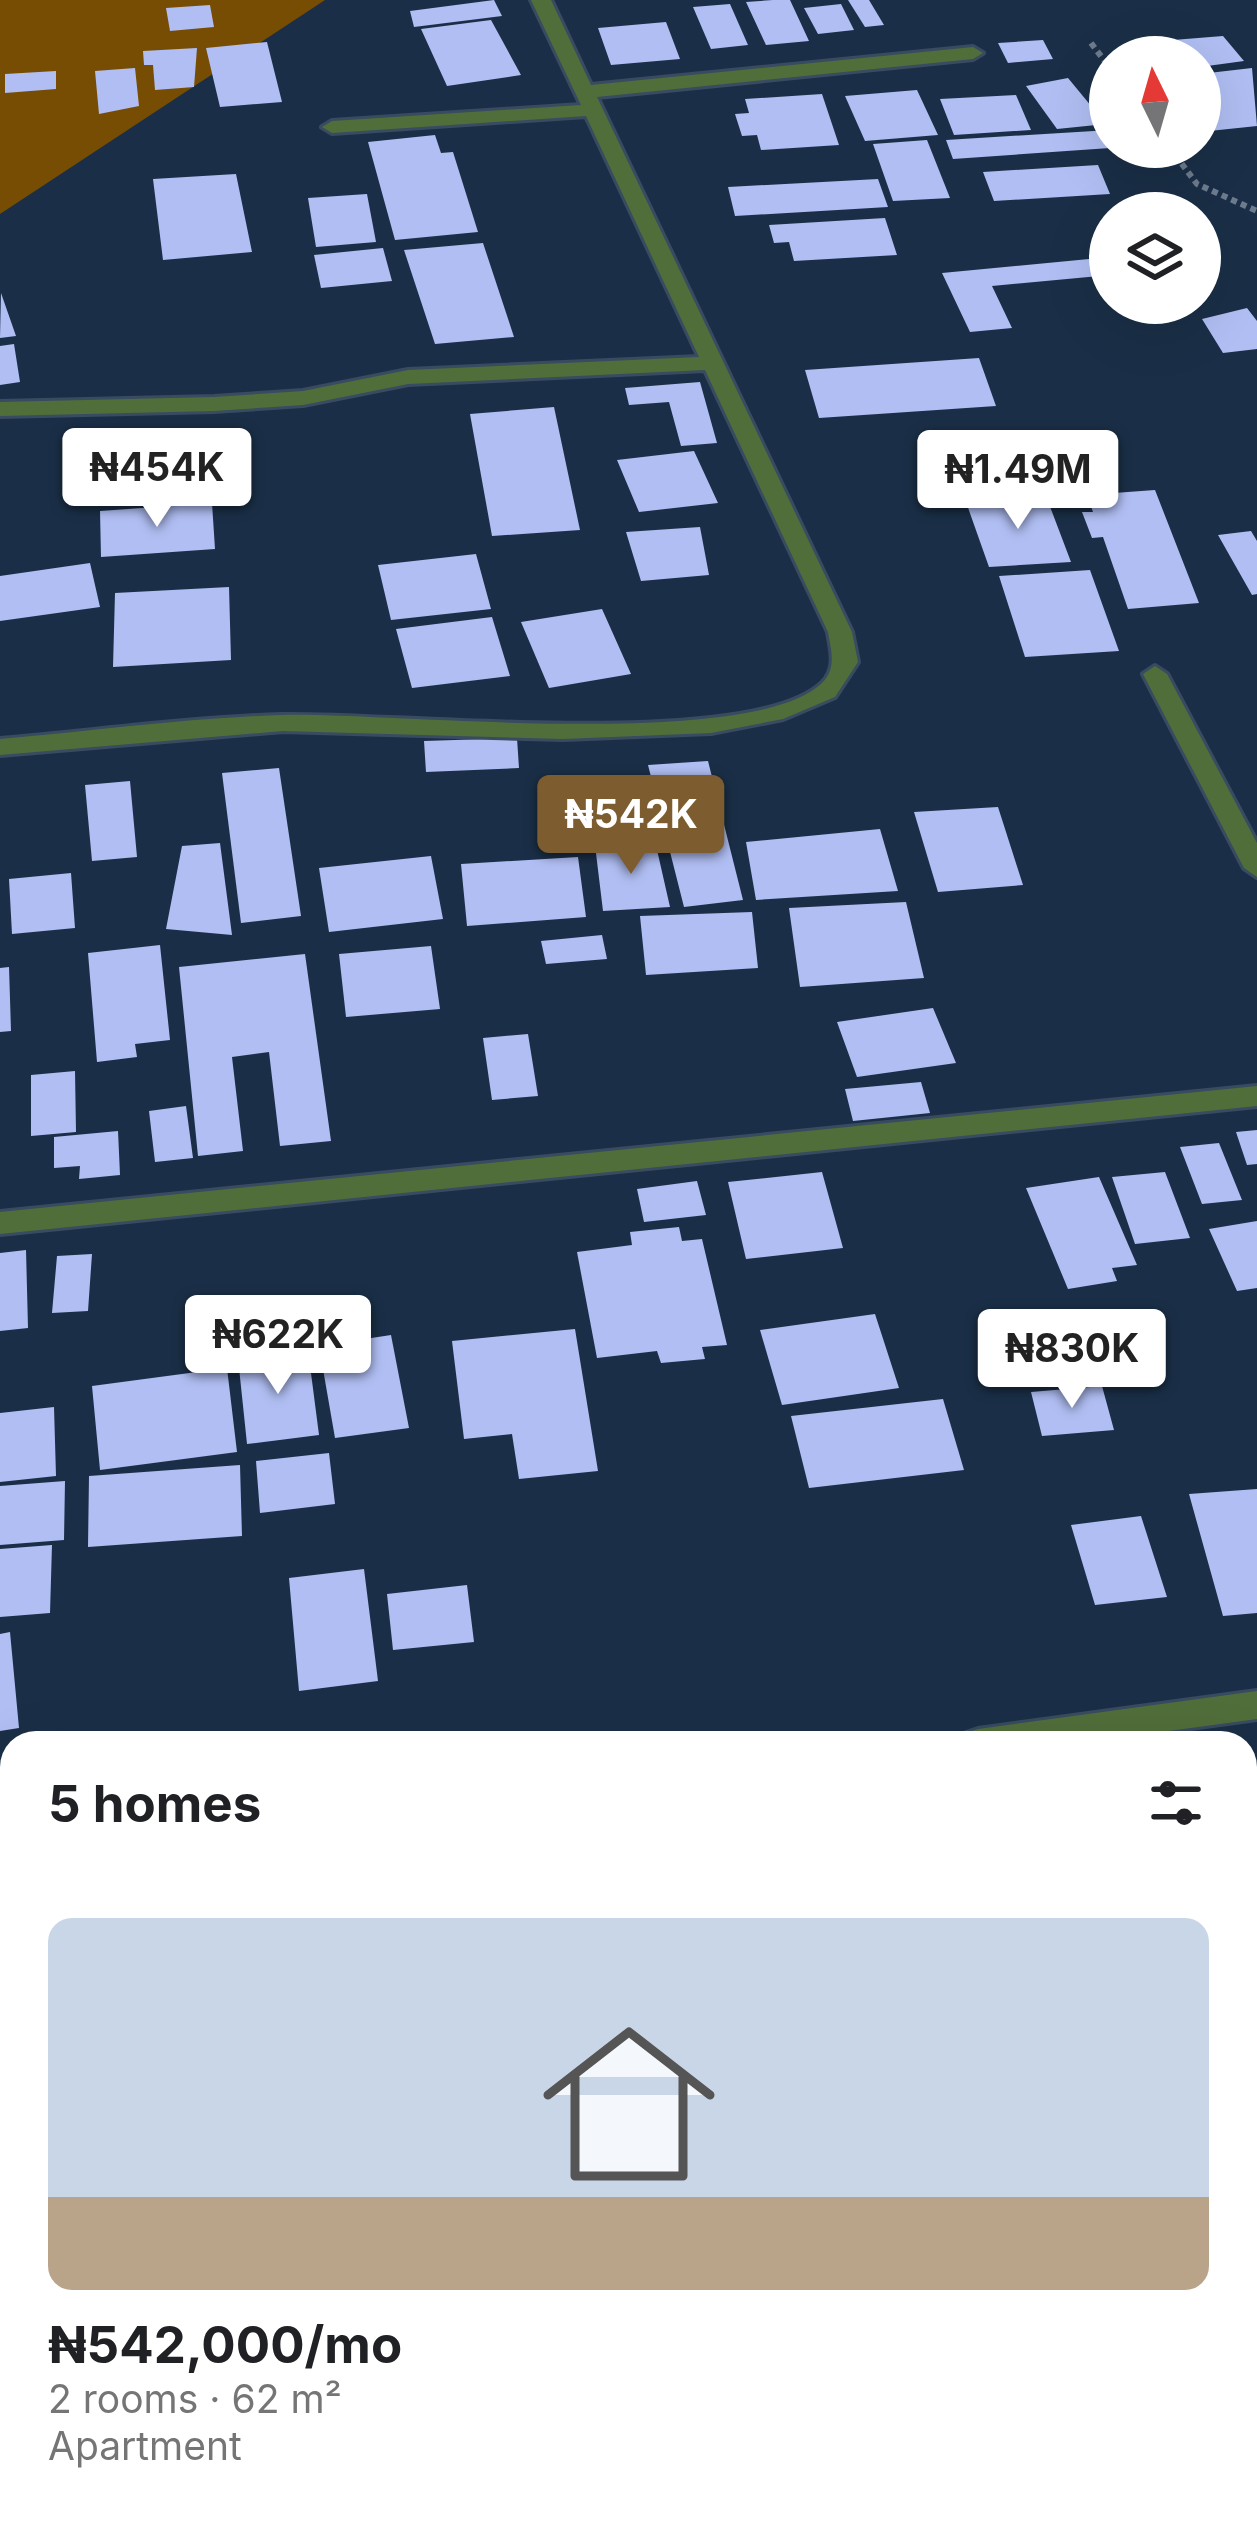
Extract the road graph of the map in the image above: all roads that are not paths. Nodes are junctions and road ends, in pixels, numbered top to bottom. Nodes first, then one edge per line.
1 (541, 0) edge
2 (974, 52) dead end
3 (588, 101) junction
4 (332, 127) dead end
5 (712, 363) junction
6 (0, 409) edge
7 (1155, 674) dead end
8 (0, 747) edge
9 (1257, 868) edge
10 (1257, 1096) edge
11 (0, 1223) edge
12 (1257, 1705) edge
13 (1066, 1731) edge

1 - 3 street
2 - 3 street
3 - 4 street
3 - 5 street
5 - 6 street
5 - 8 street
7 - 9 street
10 - 11 street
12 - 13 street

